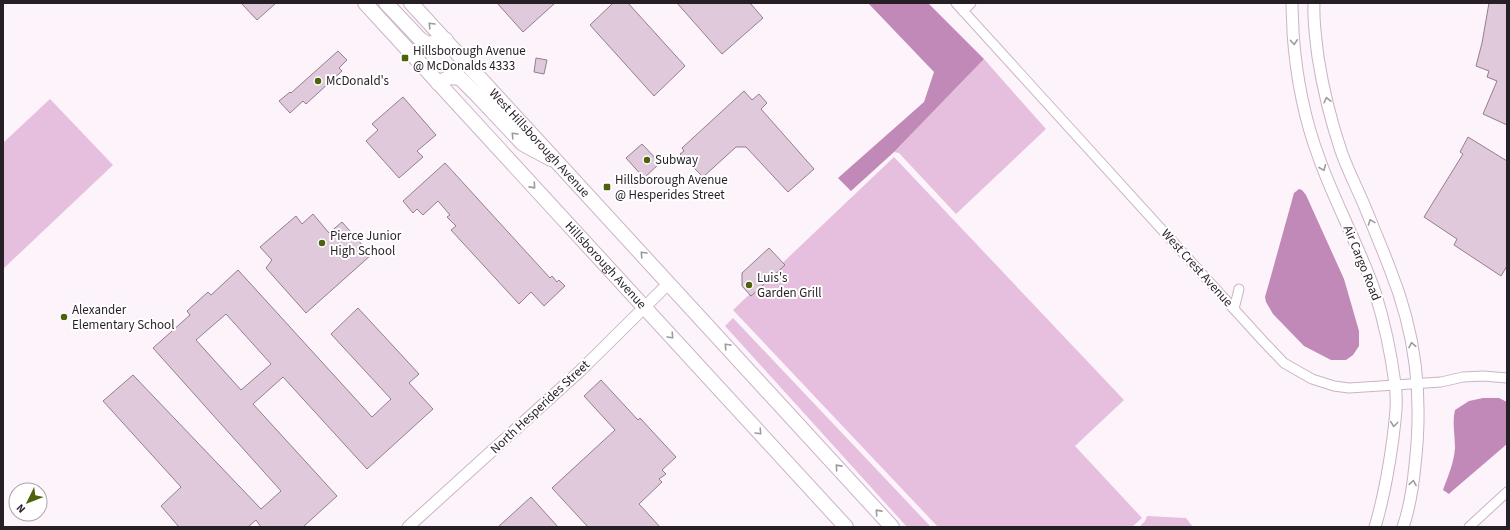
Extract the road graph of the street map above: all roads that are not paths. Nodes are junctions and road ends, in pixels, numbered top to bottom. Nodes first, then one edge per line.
1 (365, 3) edge
2 (386, 3) edge
3 (411, 3) edge
4 (956, 3) edge
5 (971, 3) edge
6 (1292, 3) edge
7 (1314, 3) edge
8 (963, 11) junction
9 (446, 40) junction
10 (438, 83) junction
11 (559, 163) junction
12 (669, 283) junction
13 (1239, 289) dead end
14 (644, 307) junction
15 (1234, 309) junction
16 (1507, 378) edge
17 (1418, 384) junction
18 (1396, 385) junction
19 (1507, 492) edge
20 (408, 527) edge
21 (846, 527) edge
22 (892, 527) edge
23 (1375, 527) edge
24 (1403, 527) edge
25 (1469, 527) edge

1 - 10 main road, Hillsborough Avenue
2 - 9 main road
9 -> 3 main road, West Hillsborough Avenue
4 - 8 street, West Crest Avenue
5 - 8 street
6 -> 18 street, Air Cargo Road
17 -> 7 street, Air Cargo Road
8 - 15 street, West Crest Avenue
9 - 11 main road, West Hillsborough Avenue
11 -> 10 main road
10 -> 14 main road, Hillsborough Avenue
12 -> 11 main road, West Hillsborough Avenue
12 - 14 street, North Hesperides Street
22 -> 12 main road
13 - 15 street
14 - 20 street, North Hesperides Street
14 -> 21 main road, Hillsborough Avenue
15 - 18 street, West Crest Avenue
16 - 17 street, West Crest Avenue
17 - 18 street, West Crest Avenue
24 -> 17 street, Air Cargo Road
18 -> 23 street, Air Cargo Road
19 - 25 street

